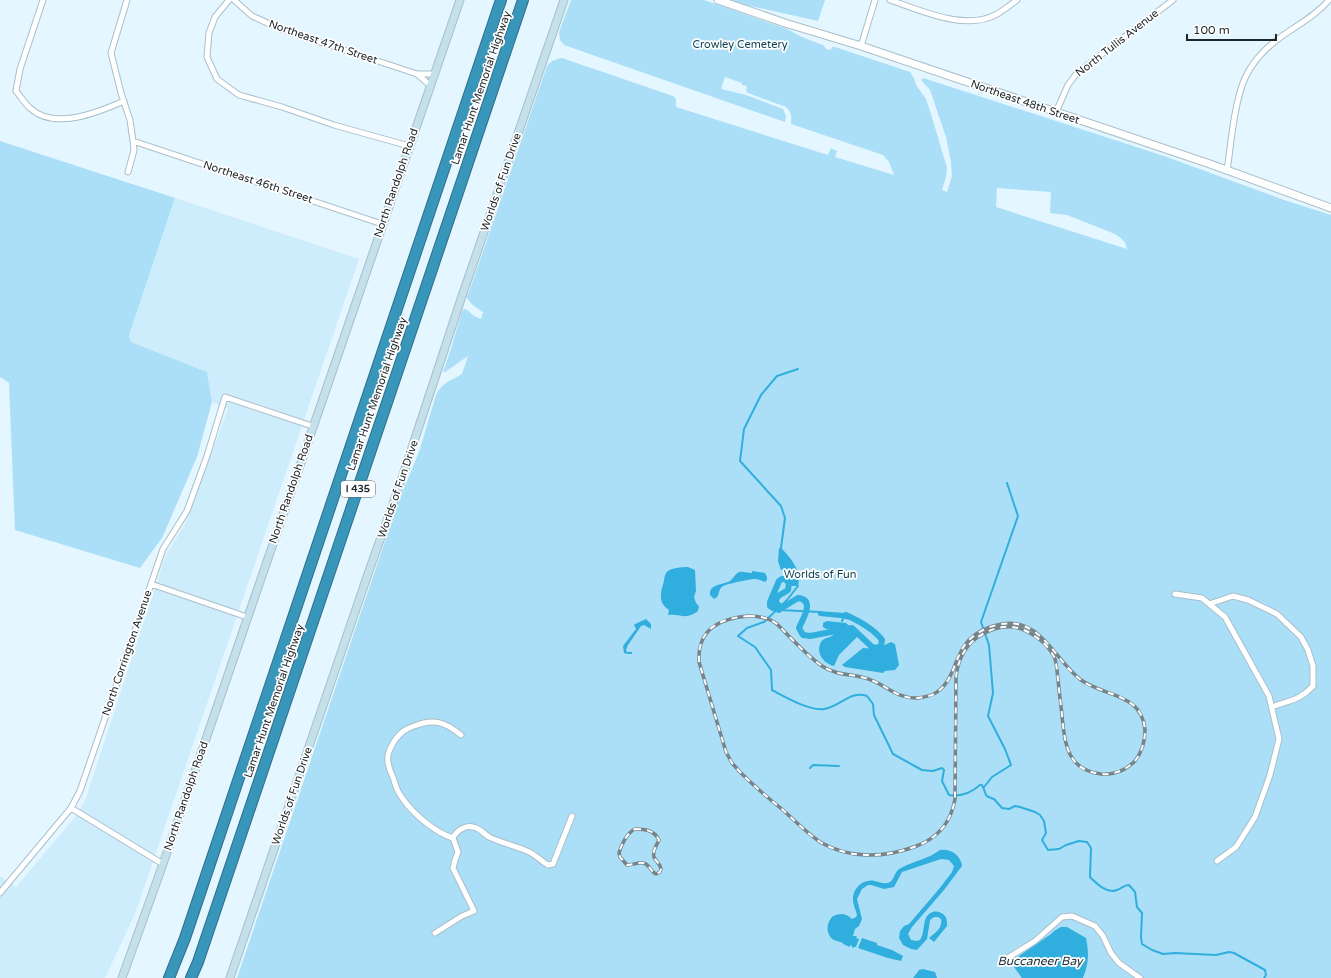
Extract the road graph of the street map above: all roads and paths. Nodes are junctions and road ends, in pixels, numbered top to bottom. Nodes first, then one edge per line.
1 (43, 0) edge
2 (127, 0) edge
3 (229, 0) edge
4 (234, 0) edge
5 (460, 0) edge
6 (501, 0) edge
7 (523, 0) edge
8 (564, 0) edge
9 (718, 0) edge
10 (875, 0) edge
11 (890, 0) edge
12 (1017, 0) edge
13 (1174, 0) edge
14 (1329, 0) edge
15 (861, 46) junction
16 (417, 74) junction
17 (434, 74) junction
18 (430, 85) junction
19 (124, 101) junction
20 (1056, 112) junction
21 (133, 141) junction
22 (409, 146) junction
23 (1227, 171) junction
24 (128, 172) dead end
25 (1331, 208) edge
26 (382, 224) junction
27 (312, 426) junction
28 (151, 584) junction
29 (1175, 594) dead end
30 (1209, 604) junction
31 (247, 617) junction
32 (1272, 707) junction
33 (462, 735) dead end
34 (71, 808) junction
35 (572, 816) dead end
36 (453, 838) junction
37 (1217, 861) dead end
38 (163, 864) junction
39 (0, 893) edge
40 (435, 933) dead end
41 (1006, 959) dead end
42 (122, 978) edge
43 (169, 978) edge
44 (191, 978) edge
45 (230, 978) edge
46 (1140, 978) edge

1 - 19 street
2 - 19 street
3 - 22 street
4 - 16 street, Northeast 47th Street
5 - 17 main road, North Randolph Road
6 - 43 highway, Lamar Hunt Memorial Highway / I 435
7 - 44 highway, Lamar Hunt Memorial Highway / I 435
8 - 45 main road, Worlds of Fun Drive
9 - 15 street, Northeast 48th Street
10 - 15 street
11 - 12 street
13 - 20 street, North Tullis Avenue
14 - 23 street
15 - 20 street, Northeast 48th Street
16 - 17 street, Northeast 47th Street
16 - 18 street, Northeast 47th Street
17 - 18 main road, North Randolph Road
18 - 22 main road, North Randolph Road
19 - 21 street
20 - 23 street, Northeast 48th Street
21 - 24 street
21 - 26 street, Northeast 46th Street
22 - 26 main road, North Randolph Road
23 - 25 street, Northeast 48th Street
26 - 27 main road, North Randolph Road
27 - 28 street, North Corrington Avenue
27 - 31 main road, North Randolph Road
28 - 31 street
28 - 34 street, North Corrington Avenue
29 - 30 street
30 - 32 street
30 - 32 street
31 - 38 main road, North Randolph Road
32 - 37 street
33 - 36 street
34 - 38 street
34 - 39 street, North Corrington Avenue
35 - 36 street
36 - 40 street
38 - 42 main road, North Randolph Road
41 - 46 street

